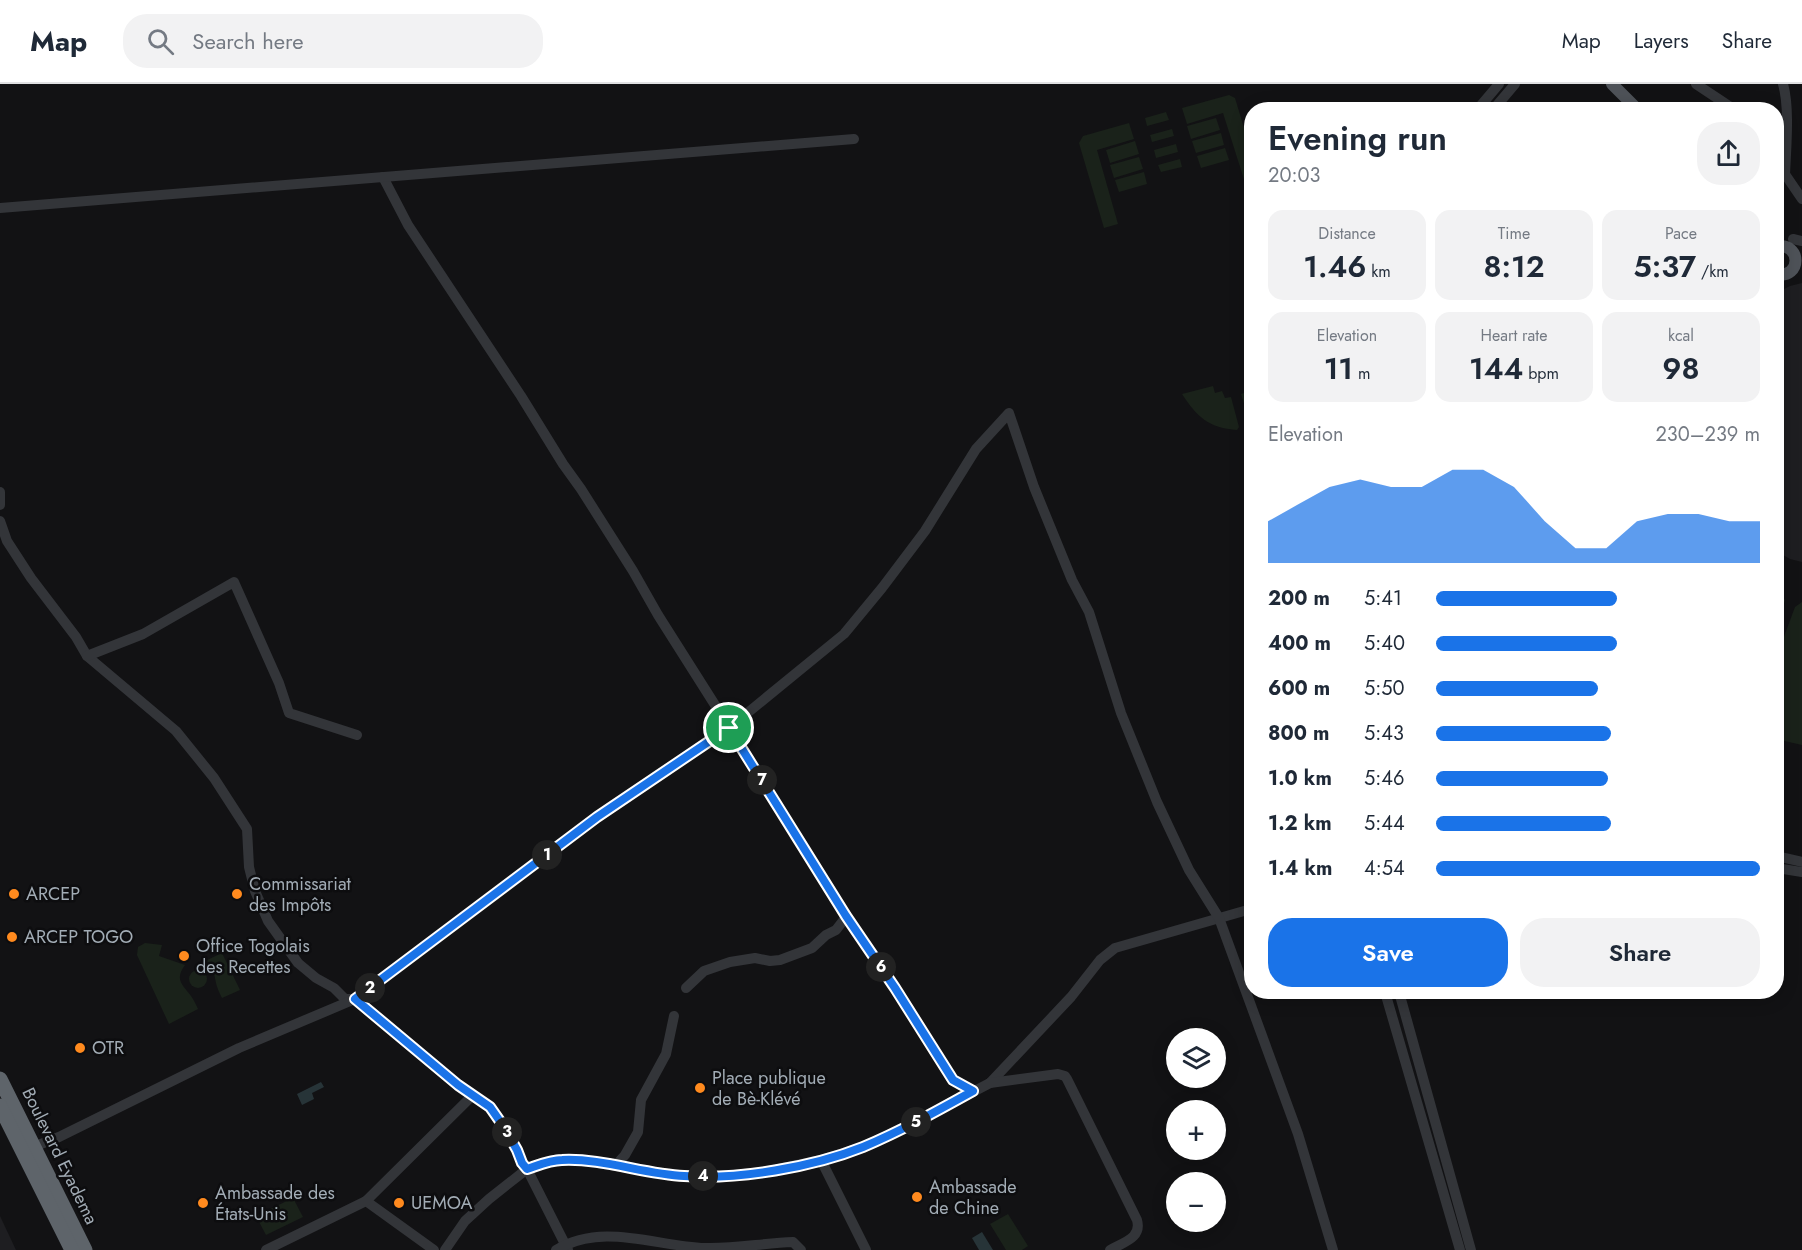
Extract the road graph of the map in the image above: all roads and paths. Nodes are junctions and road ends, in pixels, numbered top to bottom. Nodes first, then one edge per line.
1 (1499, 84) edge
2 (1515, 84) edge
3 (1612, 84) edge
4 (1696, 84) edge
5 (1782, 84) edge
6 (1484, 102) edge
7 (1500, 102) edge
8 (1630, 102) edge
9 (1723, 102) edge
10 (854, 139) dead end
11 (1785, 176) joint
12 (383, 177) junction
13 (1802, 199) edge
14 (0, 208) edge
15 (1789, 245) edge
16 (1797, 268) edge
17 (0, 492) edge
18 (0, 505) edge
19 (0, 521) edge
20 (87, 656) junction
21 (729, 728) junction
22 (357, 735) dead end
23 (1784, 858) edge
24 (1802, 862) edge
25 (1784, 869) edge
26 (1802, 872) edge
27 (1244, 911) edge
28 (846, 916) junction
29 (1219, 918) junction
30 (1244, 986) edge
31 (686, 988) dead end
32 (355, 999) junction
33 (1249, 999) edge
34 (1387, 999) edge
35 (1401, 999) edge
36 (674, 1016) dead end
37 (0, 1079) edge
38 (990, 1083) junction
39 (973, 1091) junction
40 (1426, 1092) junction
41 (473, 1095) junction
42 (1414, 1096) junction
43 (0, 1106) edge
44 (28, 1149) junction
45 (821, 1160) junction
46 (615, 1166) junction
47 (527, 1169) junction
48 (366, 1201) junction
49 (563, 1248) edge
50 (682, 1248) edge
51 (72, 1250) edge
52 (85, 1250) edge
53 (266, 1250) edge
54 (434, 1250) edge
55 (445, 1250) edge
56 (801, 1250) edge
57 (866, 1250) edge
58 (1110, 1250) edge
59 (1333, 1250) edge
60 (1460, 1250) edge
61 (1471, 1250) edge

1 - 6 street
2 - 7 street
3 - 8 main road
4 - 9 street
5 - 11 street
10 - 12 street
11 - 13 street
12 - 14 street
12 - 21 street
15 - 16 main road
17 - 18 street
19 - 20 street
20 - 22 street
20 - 32 street
21 - 28 street
21 - 29 street
21 - 32 street
23 - 24 street
25 - 26 street
27 - 29 street
28 - 31 street
28 - 39 street
29 - 30 street
29 - 38 street
32 - 41 street
32 - 44 street
33 - 59 street
34 - 42 street
35 - 40 street
36 - 46 street
37 - 44 highway, Boulevard Eyadema
38 - 39 street
38 - 58 street
39 - 45 street
40 - 42 street
40 - 61 street
41 - 47 street
41 - 48 street
42 - 60 street
43 - 44 highway, Boulevard Eyadema
44 - 51 highway, Boulevard Eyadema
44 - 52 highway, Boulevard Eyadema
45 - 46 street
45 - 57 street
46 - 47 street
47 - 49 street
47 - 55 street
48 - 53 street
48 - 54 street
49 - 50 street
50 - 56 street

